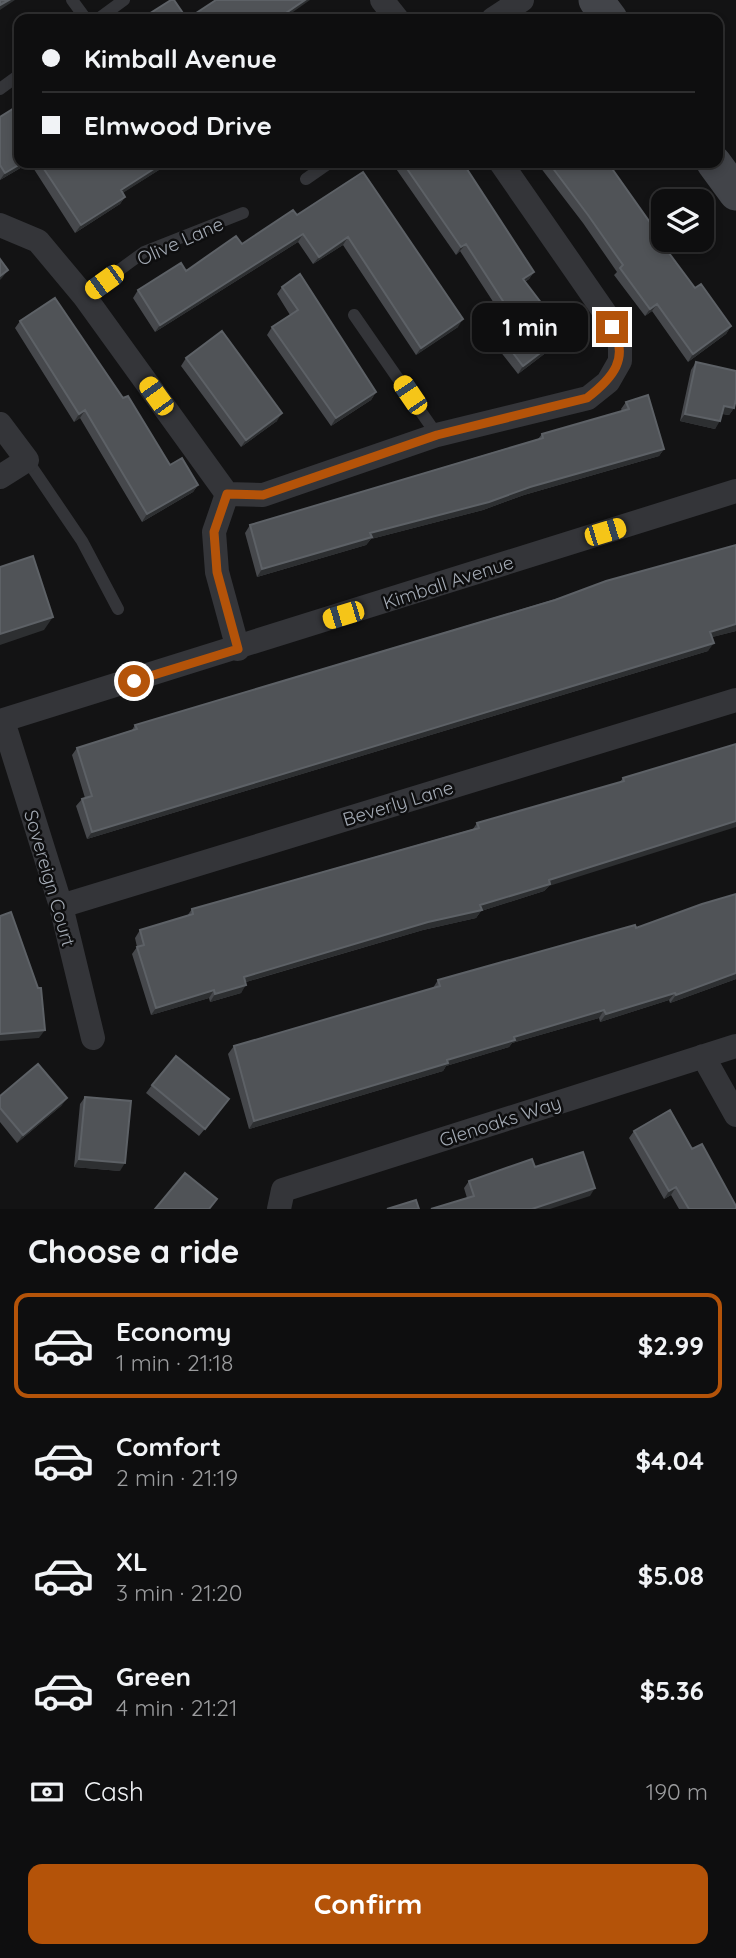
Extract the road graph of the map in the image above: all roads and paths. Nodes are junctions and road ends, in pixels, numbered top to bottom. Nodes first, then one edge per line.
1 (124, 0) edge
2 (382, 0) edge
3 (522, 0) edge
4 (105, 14) edge
5 (393, 14) edge
6 (501, 14) edge
7 (322, 168) edge
8 (504, 168) edge
9 (718, 168) edge
10 (306, 179) dead end
11 (736, 192) edge
12 (243, 213) dead end
13 (0, 225) edge
14 (83, 296) junction
15 (354, 315) dead end
16 (0, 424) edge
17 (437, 435) junction
18 (27, 460) junction
19 (0, 477) edge
20 (736, 491) edge
21 (227, 494) junction
22 (118, 609) dead end
23 (238, 649) junction
24 (736, 700) edge
25 (1, 721) edge
26 (61, 906) junction
27 (93, 1038) dead end
28 (736, 1046) edge
29 (703, 1056) junction
30 (736, 1115) edge
31 (279, 1209) edge

1 - 4 lane
2 - 5 street
3 - 6 street
7 - 10 lane
8 - 17 street
9 - 11 street
12 - 14 lane, Olive Lane
13 - 14 street
14 - 21 street
15 - 17 lane
16 - 18 street
17 - 21 street
18 - 19 street
18 - 22 lane
20 - 23 street, Kimball Avenue
21 - 23 street
23 - 25 street, Kimball Avenue
24 - 26 street, Beverly Lane
25 - 26 street, Sovereign Court
26 - 27 street, Sovereign Court
28 - 29 street, Glenoaks Way
29 - 30 street
29 - 31 street, Glenoaks Way

